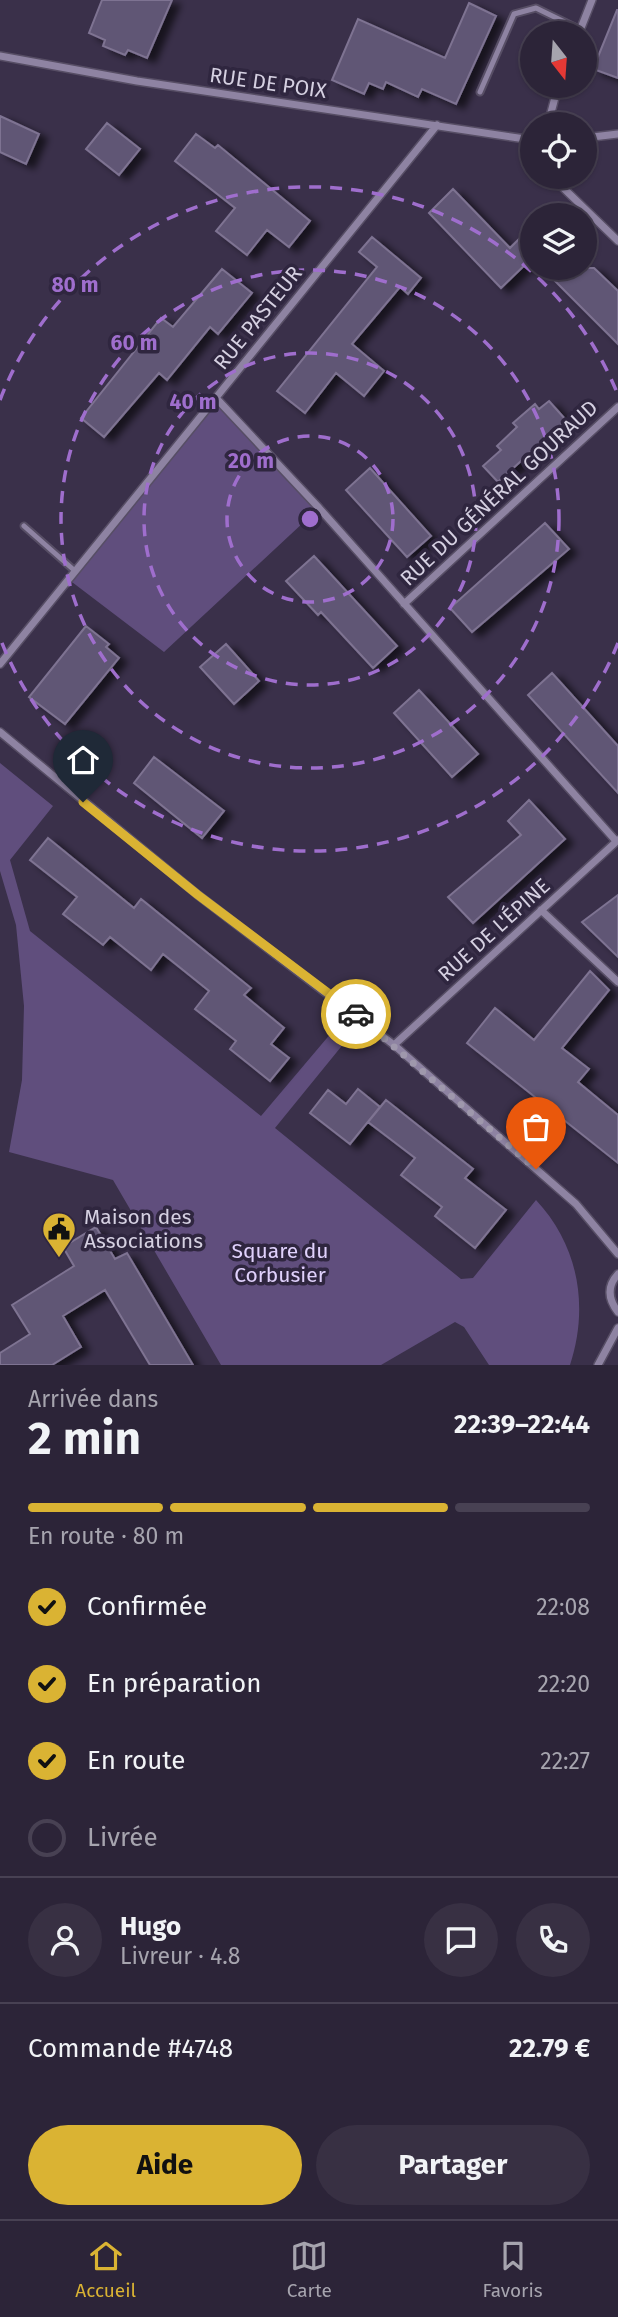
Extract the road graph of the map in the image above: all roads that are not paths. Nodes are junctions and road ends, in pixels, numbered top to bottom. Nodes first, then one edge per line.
1 (592, 0) edge
2 (560, 21) edge
3 (584, 21) edge
4 (0, 56) edge
5 (480, 92) dead end
6 (437, 125) junction
7 (618, 134) edge
8 (597, 136) edge
9 (520, 138) edge
10 (564, 189) edge
11 (618, 241) edge
12 (216, 398) junction
13 (618, 407) edge
14 (24, 526) dead end
15 (75, 571) junction
16 (404, 604) junction
17 (0, 664) edge
18 (0, 732) edge
19 (617, 841) edge
20 (541, 910) junction
21 (618, 982) edge
22 (394, 1045) junction
23 (618, 1254) edge
24 (618, 1274) edge
25 (618, 1312) edge
26 (618, 1328) edge
27 (598, 1365) edge

1 - 3 street
2 - 5 lane
4 - 6 street, RUE DE POIX
6 - 9 street, RUE DE POIX
6 - 12 street, RUE PASTEUR
7 - 8 street
10 - 11 street
12 - 15 street, RUE PASTEUR
12 - 16 street, RUE DU GÉNÉRAL GOURAUD
13 - 16 street, RUE DU GÉNÉRAL GOURAUD
14 - 15 lane
15 - 17 street, RUE PASTEUR
16 - 19 street, RUE DU GÉNÉRAL GOURAUD
18 - 22 street
19 - 20 street, RUE DE L'ÉPINE
20 - 21 street
20 - 22 street, RUE DE L'ÉPINE
22 - 23 street
24 - 25 street
26 - 27 street

